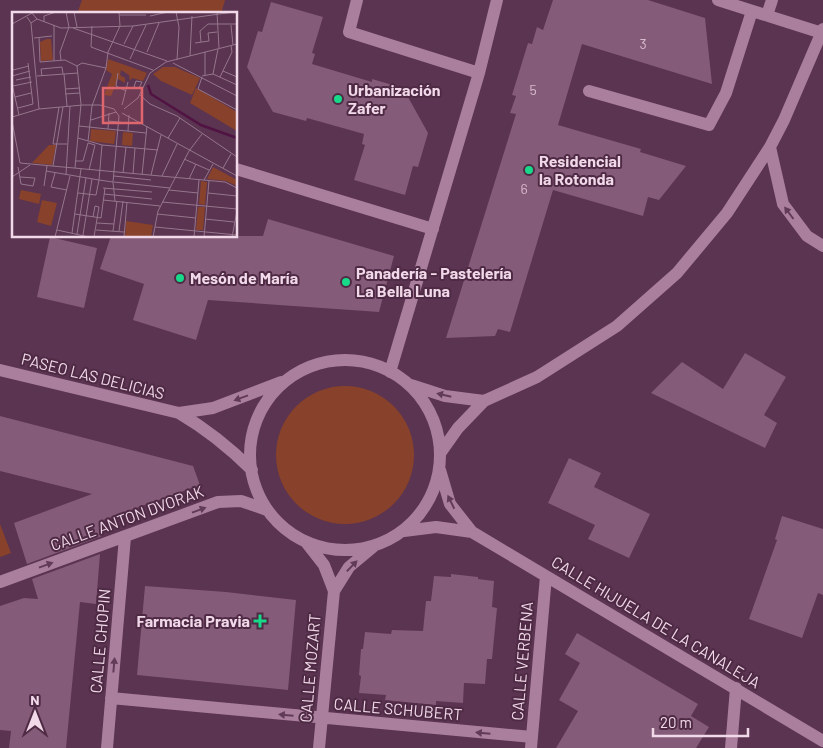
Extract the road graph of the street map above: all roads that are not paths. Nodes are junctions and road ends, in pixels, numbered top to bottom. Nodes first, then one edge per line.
1 (357, 0) edge
2 (497, 0) edge
3 (718, 0) edge
4 (772, 0) edge
5 (752, 11) junction
6 (766, 15) junction
7 (822, 31) edge
8 (479, 73) junction
9 (589, 90) dead end
10 (770, 147) junction
11 (238, 170) edge
12 (433, 229) junction
13 (823, 246) edge
14 (0, 370) edge
15 (390, 372) junction
16 (287, 380) junction
17 (406, 383) junction
18 (484, 401) junction
19 (179, 413) junction
20 (441, 452) junction
21 (439, 468) junction
22 (252, 470) junction
23 (267, 510) junction
24 (404, 531) junction
25 (472, 532) junction
26 (125, 537) junction
27 (304, 540) junction
28 (375, 546) junction
29 (546, 576) junction
30 (0, 582) edge
31 (334, 591) junction
32 (736, 688) junction
33 (111, 698) junction
34 (322, 718) junction
35 (823, 741) edge
36 (531, 743) edge
37 (107, 748) edge
38 (319, 748) edge
39 (731, 748) edge

1 - 8 street
2 - 8 street
3 - 5 street
4 - 6 street
5 - 6 street
5 - 9 street
6 - 7 street
7 - 10 street
8 - 12 street
13 -> 10 street
10 - 18 street
11 - 12 street
12 - 15 street
14 - 19 street, PASEO LAS DELICIAS
15 - 16 street
15 - 17 street
16 -> 19 street, PASEO LAS DELICIAS
16 - 22 street
18 -> 17 street
17 - 20 street
18 - 20 street
19 - 22 street, PASEO LAS DELICIAS
20 - 21 street
21 - 24 street
25 -> 21 street, CALLE HIJUELA DE LA CANALEJA
22 - 23 street
26 -> 23 street, CALLE ANTON DVORAK
23 - 27 street
24 - 25 street, CALLE HIJUELA DE LA CANALEJA
24 - 28 street
25 - 29 street, CALLE HIJUELA DE LA CANALEJA
30 -> 26 street, CALLE ANTON DVORAK
33 -> 26 street, CALLE CHOPIN
27 - 28 street
27 - 31 street, CALLE MOZART
31 -> 28 street, CALLE MOZART
29 - 32 street, CALLE HIJUELA DE LA CANALEJA
29 - 36 street, CALLE VERBENA
31 - 34 street, CALLE MOZART
32 - 35 street, CALLE HIJUELA DE LA CANALEJA
32 - 39 street
34 -> 33 street, CALLE SCHUBERT
33 - 37 street, CALLE CHOPIN
36 -> 34 street, CALLE SCHUBERT
34 - 38 street, CALLE MOZART

